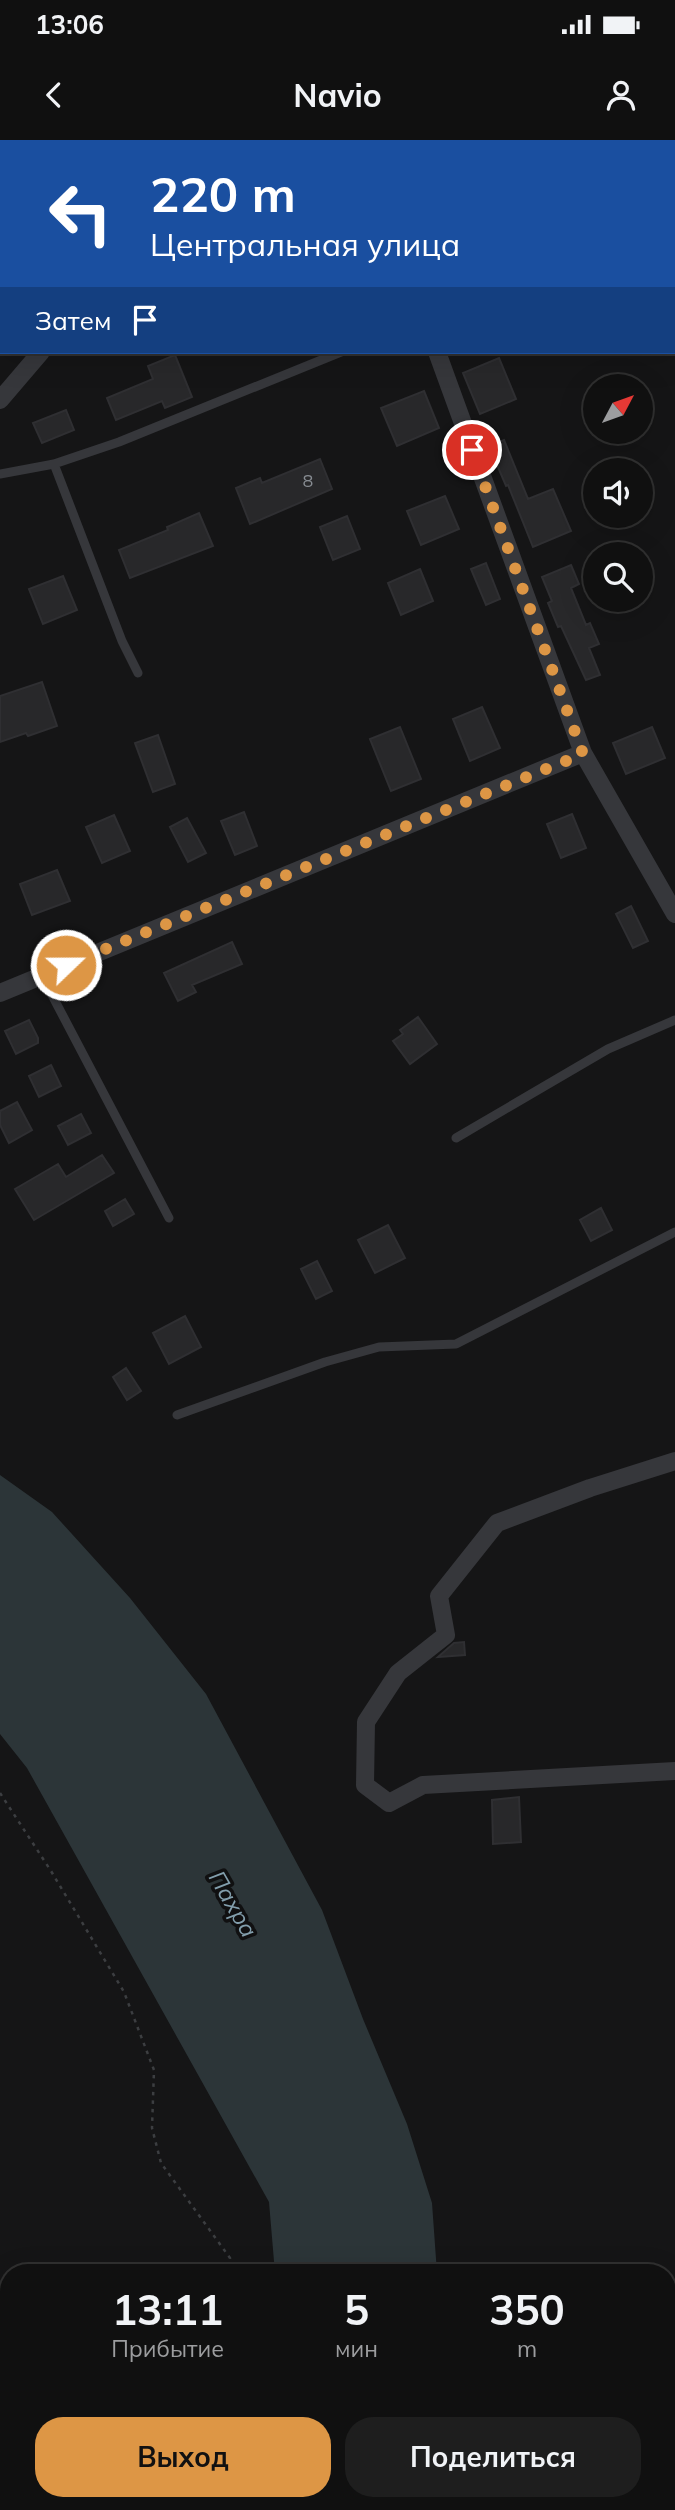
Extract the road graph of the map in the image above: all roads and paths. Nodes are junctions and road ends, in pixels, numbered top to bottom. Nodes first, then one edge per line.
1 (39, 354) edge
2 (336, 354) edge
3 (438, 354) edge
4 (0, 400) edge
5 (54, 464) junction
6 (0, 474) edge
7 (138, 673) dead end
8 (583, 754) junction
9 (675, 914) edge
10 (42, 976) junction
11 (0, 993) edge
12 (675, 1020) edge
13 (456, 1138) dead end
14 (169, 1218) dead end
15 (675, 1232) edge
16 (177, 1415) dead end
17 (675, 1461) edge
18 (675, 1771) edge
19 (0, 1793) edge
20 (230, 2264) edge

1 - 4 street
2 - 5 lane
3 - 8 street
5 - 6 lane
5 - 7 lane
8 - 9 street
8 - 10 street
10 - 11 street
10 - 14 lane
12 - 13 lane
15 - 16 lane
17 - 18 street
19 - 20 path

